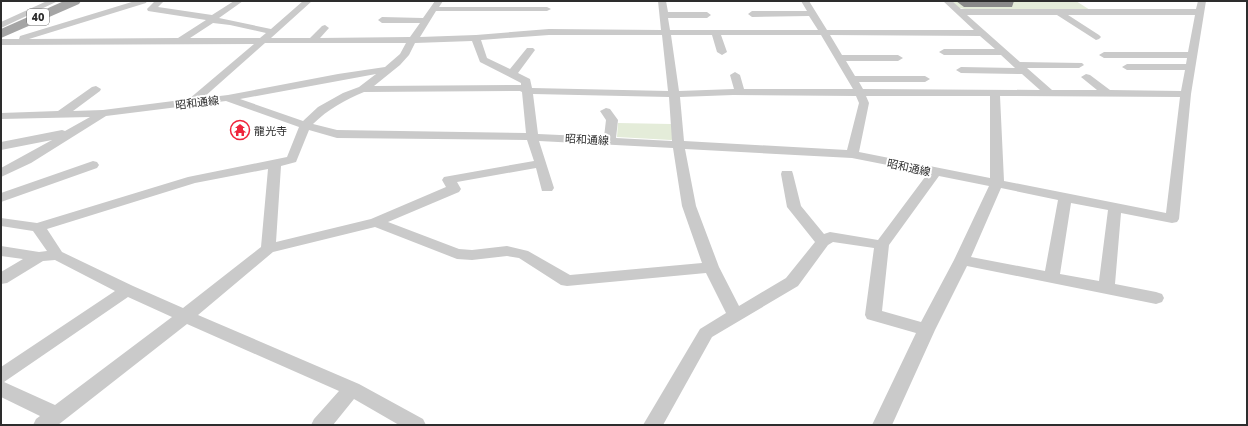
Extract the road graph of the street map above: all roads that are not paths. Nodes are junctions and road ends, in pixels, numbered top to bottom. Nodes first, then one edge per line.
1 (54, 1) edge
2 (75, 1) edge
3 (143, 1) edge
4 (160, 1) edge
5 (239, 1) edge
6 (308, 1) edge
7 (662, 1) edge
8 (947, 1) edge
9 (436, 5) edge
10 (808, 7) edge
11 (1201, 7) edge
12 (754, 10) dead end
13 (546, 12) edge
14 (959, 12) junction
15 (1059, 12) junction
16 (664, 15) junction
17 (707, 15) dead end
18 (211, 19) junction
19 (382, 20) dead end
20 (426, 21) junction
21 (1, 25) edge
22 (325, 28) dead end
23 (273, 32) junction
24 (542, 32) junction
25 (716, 32) junction
26 (825, 32) junction
27 (666, 33) junction
28 (983, 33) junction
29 (1096, 37) dead end
30 (6, 38) edge
31 (476, 38) junction
32 (413, 40) junction
33 (180, 41) junction
34 (312, 41) junction
35 (1, 42) edge
36 (262, 42) junction
37 (530, 50) dead end
38 (722, 52) dead end
39 (944, 52) dead end
40 (1004, 52) junction
41 (1104, 54) dead end
42 (1192, 55) junction
43 (839, 58) junction
44 (898, 58) dead end
45 (1079, 65) dead end
46 (1127, 67) dead end
47 (1190, 67) junction
48 (1021, 68) junction
49 (388, 70) junction
50 (961, 70) dead end
51 (512, 74) junction
52 (735, 75) dead end
53 (1086, 77) dead end
54 (851, 79) junction
55 (925, 79) dead end
56 (96, 89) dead end
57 (363, 89) junction
58 (528, 91) junction
59 (740, 92) junction
60 (860, 93) junction
61 (674, 94) junction
62 (995, 94) junction
63 (1050, 94) junction
64 (1108, 94) junction
65 (1186, 94) junction
66 (227, 98) junction
67 (192, 102) junction
68 (606, 111) dead end
69 (61, 114) junction
70 (103, 114) junction
71 (1, 116) edge
72 (305, 125) junction
73 (69, 133) junction
74 (532, 137) junction
75 (610, 140) junction
76 (678, 144) junction
77 (1, 146) edge
78 (852, 154) junction
79 (541, 163) junction
80 (275, 164) junction
81 (93, 165) dead end
82 (935, 172) junction
83 (1, 173) edge
84 (787, 174) dead end
85 (997, 183) junction
86 (547, 188) dead end
87 (1065, 197) junction
88 (1, 198) edge
89 (1115, 208) junction
90 (1, 222) edge
91 (376, 222) junction
92 (38, 227) junction
93 (823, 242) junction
94 (882, 245) junction
95 (268, 249) junction
96 (1, 252) edge
97 (56, 255) junction
98 (39, 257) junction
99 (962, 260) junction
100 (711, 267) junction
101 (1052, 278) junction
102 (1, 279) edge
103 (1106, 289) junction
104 (127, 290) junction
105 (1156, 298) dead end
106 (185, 316) junction
107 (736, 316) junction
108 (926, 330) junction
109 (1, 376) edge
110 (1, 389) edge
111 (352, 389) junction
112 (50, 420) edge
113 (321, 425) edge
114 (416, 425) edge
115 (653, 425) edge
116 (882, 425) edge

1 - 21 street
2 - 30 main road, 40
3 - 30 street
4 - 18 street
5 - 18 street
6 - 23 street
7 - 16 street
8 - 14 street
9 - 13 street
9 - 20 street
10 - 12 street
10 - 26 street
11 - 15 street
11 - 42 street
13 - 24 street
14 - 15 street
14 - 28 street
15 - 29 street
16 - 17 street
16 - 27 street
18 - 23 street
18 - 33 street
19 - 20 street
20 - 32 street
22 - 34 street
23 - 36 street
24 - 27 street
24 - 31 street
25 - 26 street
25 - 27 street
25 - 38 street
26 - 28 street
26 - 43 street
27 - 61 street
28 - 40 street
30 - 33 street
30 - 35 street
31 - 32 street
31 - 51 street
32 - 34 street
32 - 49 street
33 - 36 street
34 - 36 street
36 - 67 street
37 - 51 street
39 - 40 street
40 - 48 street
41 - 42 street
42 - 47 street
43 - 44 street
43 - 54 street
45 - 48 street
46 - 47 street
47 - 65 street
48 - 50 street
48 - 63 street
49 - 57 street
49 - 66 street
51 - 58 street
52 - 59 street
53 - 64 street
54 - 55 street
54 - 60 street
56 - 69 street
57 - 58 street
57 - 72 street
58 - 61 street
58 - 74 street
59 - 60 street
59 - 61 street
60 - 62 street
60 - 78 street
61 - 76 street
62 - 63 street
62 - 85 street
63 - 64 street
64 - 65 street
65 - 89 street, 昭和通線
66 - 67 street, 昭和通線
66 - 72 street, 昭和通線
67 - 70 street, 昭和通線
68 - 75 street
69 - 70 street, 昭和通線
69 - 71 street, 昭和通線
70 - 73 street
72 - 74 street, 昭和通線
72 - 80 street
73 - 77 street
73 - 83 street
74 - 75 street, 昭和通線
74 - 79 street
75 - 76 street, 昭和通線
76 - 78 street, 昭和通線
76 - 100 street
78 - 82 street, 昭和通線
79 - 86 street
79 - 91 street
80 - 92 street
80 - 95 street
81 - 88 street
82 - 85 street, 昭和通線
82 - 94 street
84 - 93 street
85 - 87 street, 昭和通線
85 - 99 street
87 - 89 street, 昭和通線
87 - 101 street
89 - 103 street
90 - 92 street
91 - 95 street
91 - 100 street
92 - 97 street
93 - 94 street
93 - 107 street
94 - 108 street
95 - 106 street
96 - 98 street
97 - 98 street
97 - 104 street
98 - 102 street
99 - 101 street
99 - 108 street
100 - 107 street
101 - 103 street
103 - 105 street
104 - 106 street
104 - 109 street
106 - 111 street
106 - 112 street
107 - 115 street
108 - 116 street
110 - 112 street
111 - 113 street
111 - 114 street

